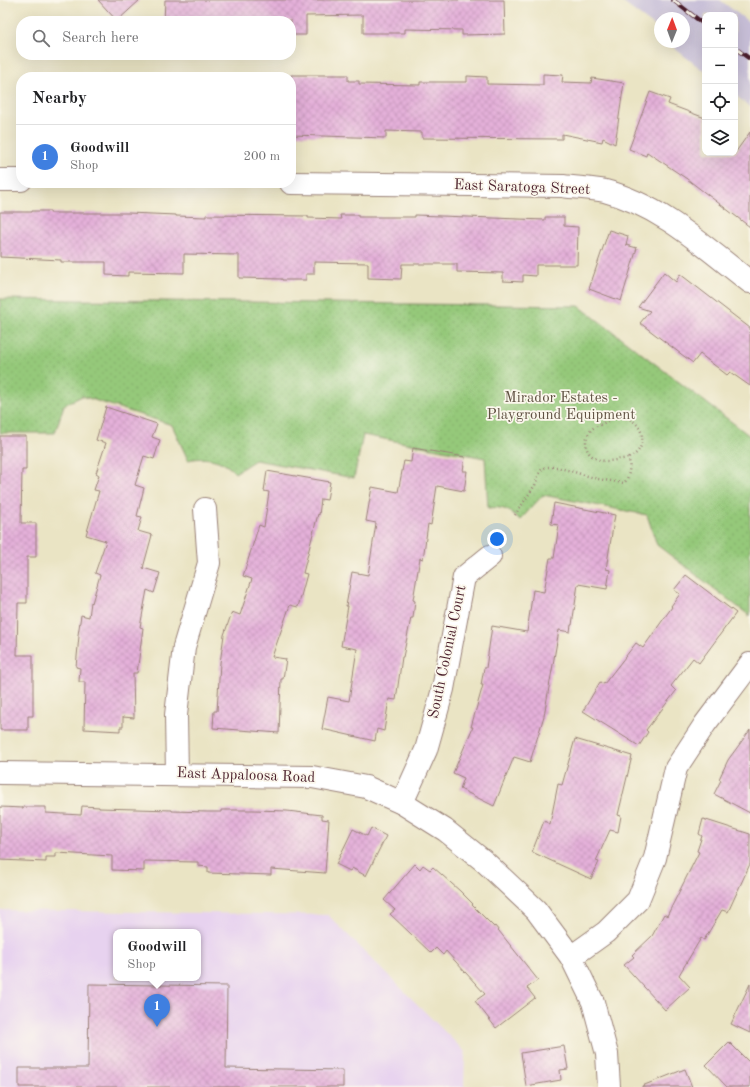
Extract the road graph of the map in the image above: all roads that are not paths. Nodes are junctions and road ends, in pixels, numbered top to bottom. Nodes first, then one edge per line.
1 (0, 180) edge
2 (16, 180) edge
3 (296, 183) edge
4 (750, 282) edge
5 (205, 509) dead end
6 (490, 556) dead end
7 (750, 664) edge
8 (0, 773) edge
9 (177, 774) junction
10 (402, 803) junction
11 (571, 957) junction
12 (609, 1087) edge

1 - 2 street
3 - 4 street, East Saratoga Street
5 - 9 street
6 - 10 street, South Colonial Court
7 - 11 street
8 - 9 street, East Appaloosa Road
9 - 10 street, East Appaloosa Road
10 - 11 street, East Appaloosa Road
11 - 12 street, East Appaloosa Road

